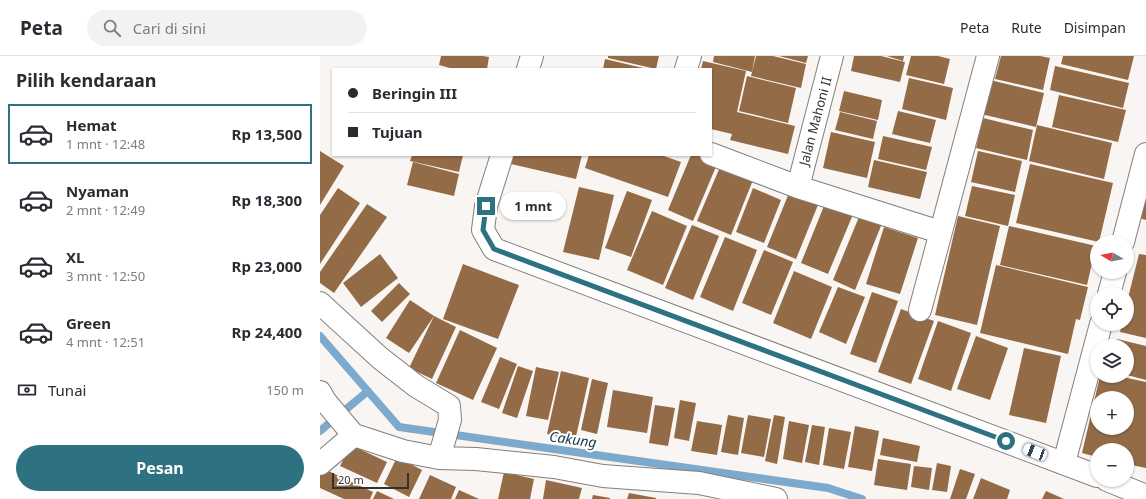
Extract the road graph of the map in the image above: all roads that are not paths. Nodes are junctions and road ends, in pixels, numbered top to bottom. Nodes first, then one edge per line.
1 (532, 56) edge
2 (690, 56) edge
3 (832, 56) edge
4 (988, 56) edge
5 (528, 68) edge
6 (686, 68) edge
7 (712, 154) edge
8 (1146, 154) edge
9 (502, 156) edge
10 (798, 186) junction
11 (940, 232) junction
12 (1125, 235) edge
13 (320, 303) edge
14 (920, 310) dead end
15 (1099, 331) edge
16 (322, 398) edge
17 (352, 434) junction
18 (440, 456) junction
19 (1064, 463) junction
20 (320, 464) edge
21 (1090, 473) edge
22 (1124, 487) edge
23 (1146, 496) edge
24 (776, 499) edge

1 - 5 street
2 - 6 street
3 - 10 street, Jalan Mahoni II
4 - 11 street
7 - 10 street
8 - 12 street
9 - 19 street
10 - 11 street
11 - 14 street
13 - 18 street
15 - 19 street
16 - 17 street
17 - 18 street
17 - 20 street
18 - 24 street
19 - 21 street
22 - 23 street

